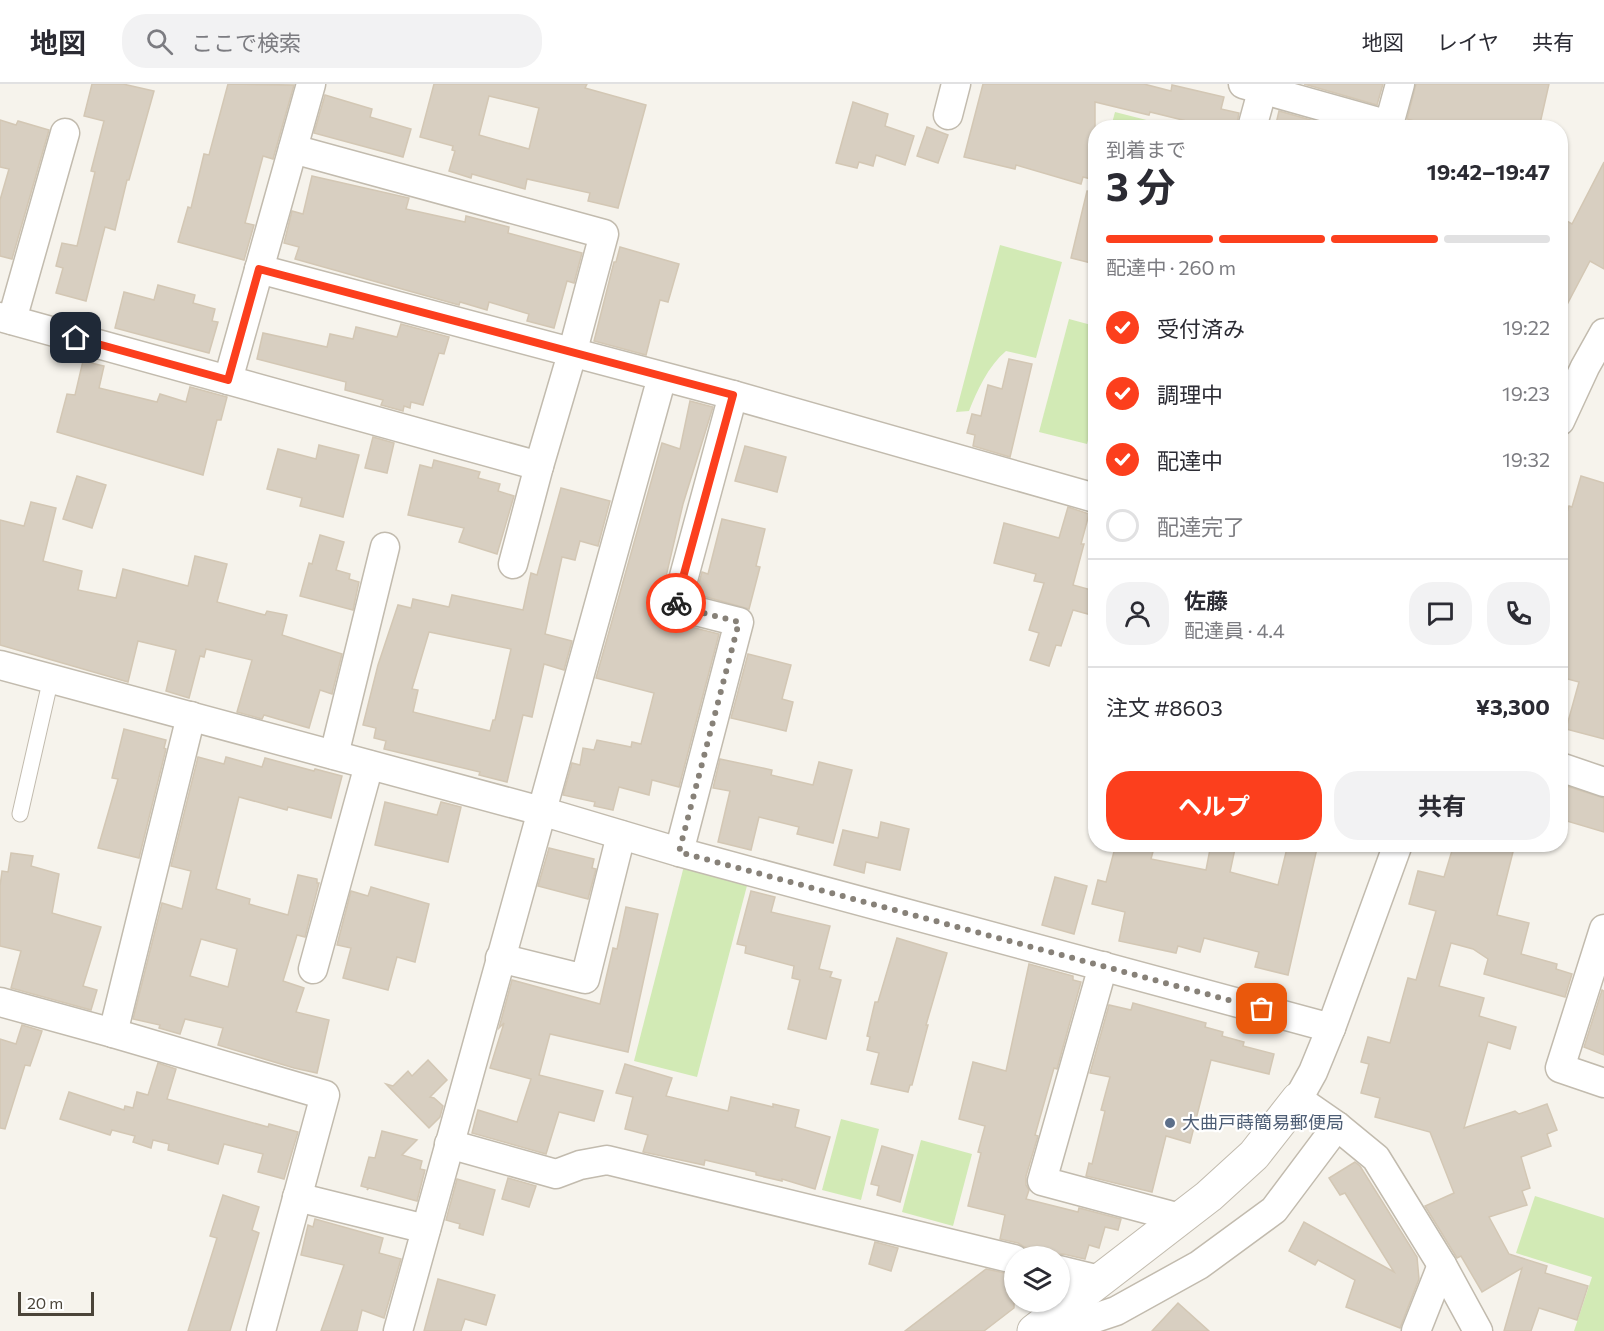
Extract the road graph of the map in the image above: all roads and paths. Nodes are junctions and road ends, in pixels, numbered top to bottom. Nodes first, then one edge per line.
1 (311, 84) edge
2 (957, 84) edge
3 (1400, 84) edge
4 (1256, 86) edge
5 (948, 115) dead end
6 (1253, 120) edge
7 (1369, 120) edge
8 (1391, 120) edge
9 (65, 133) dead end
10 (293, 149) junction
11 (259, 269) junction
12 (6, 319) edge
13 (1604, 333) edge
14 (572, 354) junction
15 (1594, 371) edge
16 (662, 377) junction
17 (228, 380) junction
18 (733, 395) junction
19 (1568, 409) edge
20 (539, 466) junction
21 (1088, 496) edge
22 (386, 547) dead end
23 (513, 564) dead end
24 (0, 665) edge
25 (51, 678) junction
26 (191, 716) junction
27 (334, 755) junction
28 (369, 765) junction
29 (1568, 770) edge
30 (1604, 782) edge
31 (541, 811) junction
32 (20, 814) dead end
33 (621, 835) junction
34 (679, 852) junction
35 (1395, 852) edge
36 (1604, 929) edge
37 (500, 958) junction
38 (1102, 966) junction
39 (313, 969) dead end
40 (0, 1002) edge
41 (1331, 1028) junction
42 (112, 1033) junction
43 (1604, 1083) edge
44 (1298, 1099) junction
45 (1337, 1126) junction
46 (449, 1144) junction
47 (297, 1197) junction
48 (1180, 1218) junction
49 (426, 1229) junction
50 (1004, 1257) edge
51 (1442, 1265) junction
52 (1070, 1273) edge
53 (1100, 1280) junction
54 (1104, 1324) edge
55 (261, 1331) edge
56 (398, 1331) edge
57 (1034, 1331) edge
58 (1056, 1331) edge
59 (1416, 1331) edge
60 (1478, 1331) edge

1 - 10 street
2 - 5 street
3 - 8 street
4 - 6 street
4 - 7 street
9 - 12 street
10 - 11 street
10 - 14 street
11 - 14 street
11 - 17 street
12 - 17 street
13 - 15 street
14 - 16 street
14 - 20 street
15 - 19 street
16 - 18 street
16 - 31 street
17 - 20 street
18 - 21 street
18 - 34 street
20 - 23 street
22 - 27 street
24 - 25 street
25 - 26 street
25 - 32 lane
26 - 27 street
26 - 42 street
27 - 28 street
28 - 31 street
28 - 39 street
29 - 30 street
31 - 33 street
31 - 37 street
33 - 34 street
33 - 37 street
34 - 38 street
35 - 41 street
36 - 43 street
37 - 46 street
38 - 41 street
38 - 48 street
40 - 42 street
41 - 44 street
42 - 47 street
44 - 45 street
44 - 48 street
45 - 51 street
45 - 54 street
46 - 49 street
46 - 50 street
47 - 49 street
47 - 55 street
48 - 53 street
49 - 56 street
51 - 59 street
51 - 60 street
52 - 53 street
53 - 57 street
54 - 58 street

